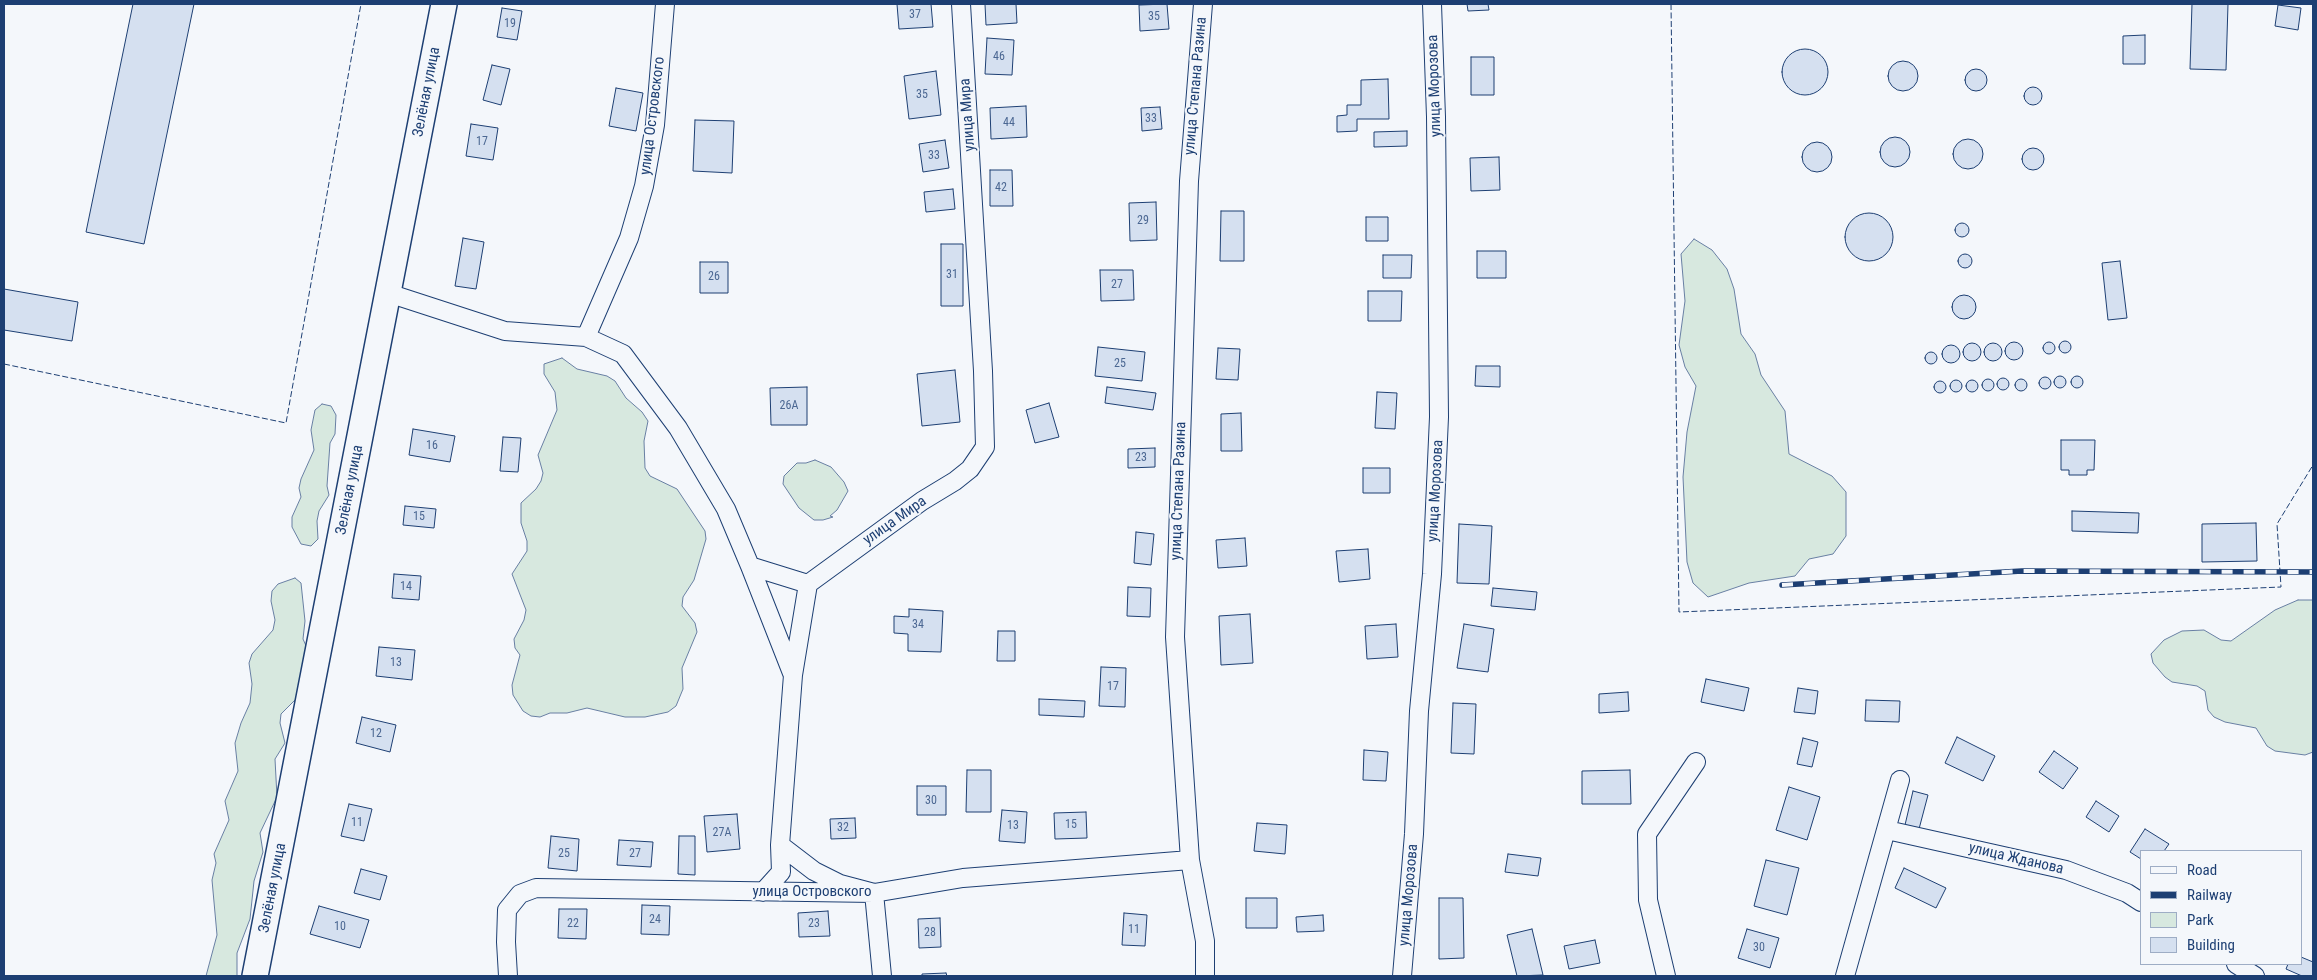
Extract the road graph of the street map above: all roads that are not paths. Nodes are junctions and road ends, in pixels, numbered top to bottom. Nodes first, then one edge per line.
1 (444, 4) edge
2 (665, 4) edge
3 (961, 4) edge
4 (1203, 4) edge
5 (1432, 4) edge
6 (388, 293) junction
7 (586, 337) junction
8 (750, 566) junction
9 (808, 584) junction
10 (793, 674) junction
11 (1696, 762) dead end
12 (1900, 780) dead end
13 (1887, 830) junction
14 (780, 845) junction
15 (1190, 860) junction
16 (763, 892) junction
17 (874, 893) junction
18 (2140, 901) edge
19 (2238, 965) edge
20 (256, 976) edge
21 (508, 976) edge
22 (882, 976) edge
23 (1205, 976) edge
24 (1402, 976) edge
25 (1666, 976) edge
26 (1844, 976) edge
27 (2254, 976) edge

1 - 6 street, Зелёная улица
2 - 7 street, улица Островского
3 - 9 street, улица Мира
4 - 15 street, улица Степана Разина
5 - 24 street, улица Морозова
6 - 7 street
6 - 20 street, Зелёная улица
7 - 8 street
8 - 9 street
8 - 10 street
9 - 10 street
10 - 14 street
11 - 25 street
12 - 13 street
13 - 18 street, улица Жданова
13 - 26 street
14 - 16 street
14 - 17 street
15 - 17 street, улица Островского
15 - 23 street, улица Степана Разина
16 - 17 street, улица Островского
16 - 21 street, улица Островского
17 - 22 street
19 - 27 street

